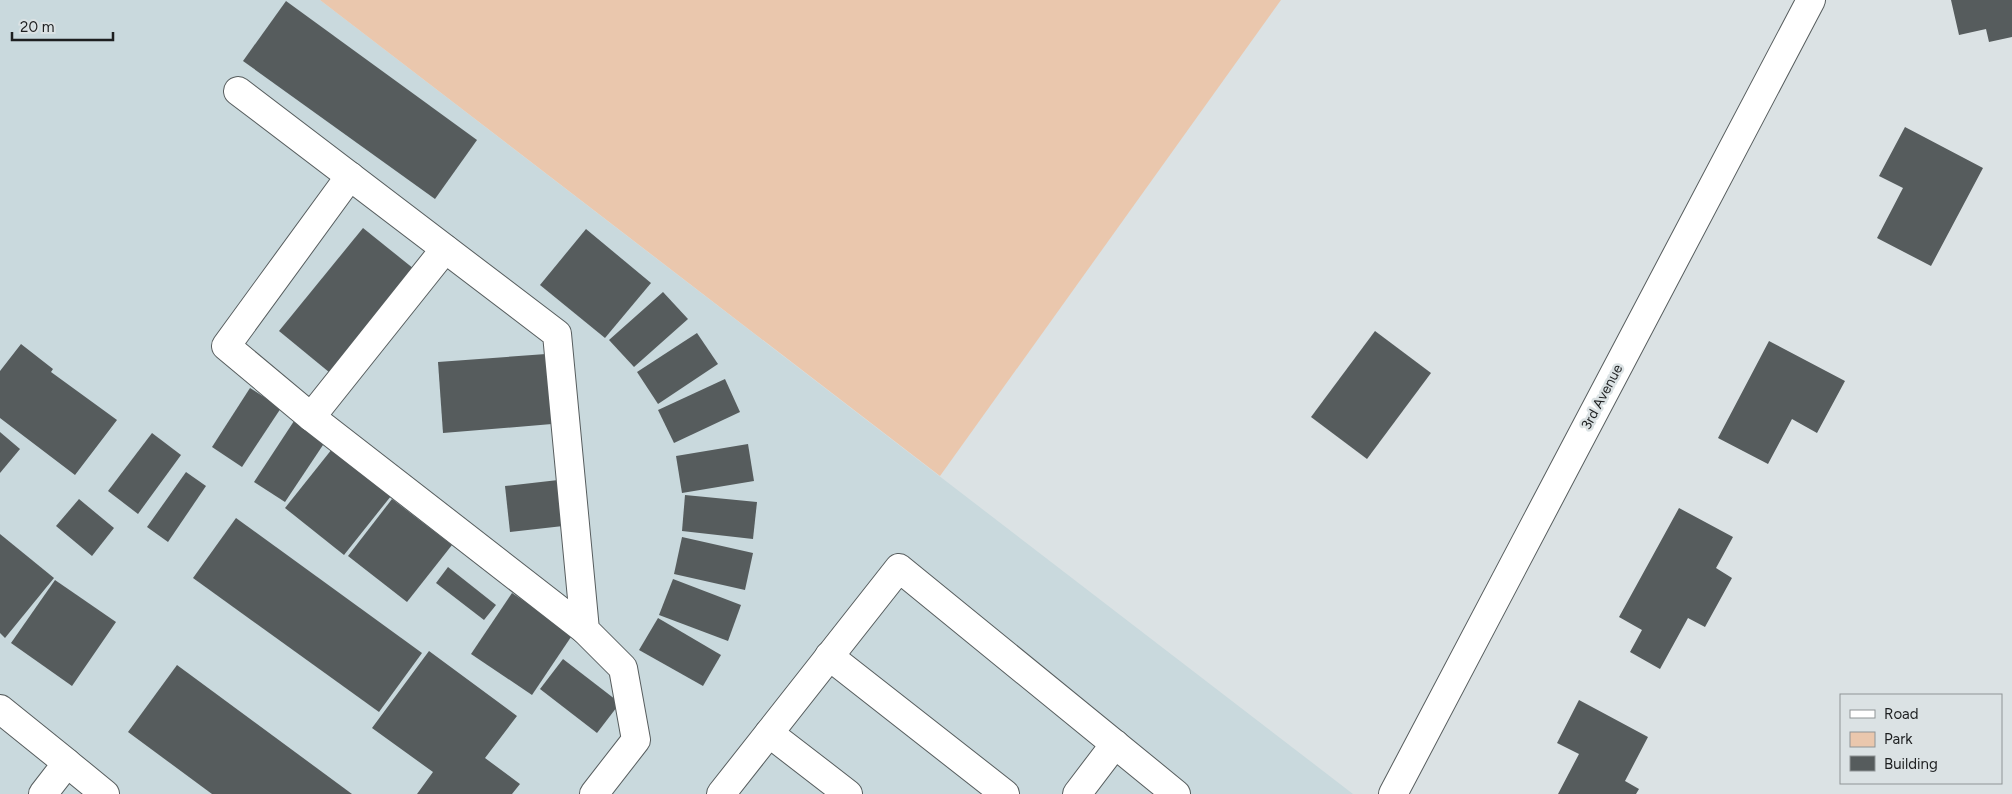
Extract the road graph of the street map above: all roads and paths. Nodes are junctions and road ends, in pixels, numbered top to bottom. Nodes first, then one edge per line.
1 (1811, 0) edge
2 (238, 91) dead end
3 (350, 176) junction
4 (445, 249) junction
5 (311, 417) junction
6 (585, 630) junction
7 (829, 656) junction
8 (0, 709) edge
9 (769, 733) junction
10 (1115, 744) junction
11 (67, 763) junction
12 (43, 794) edge
13 (106, 794) edge
14 (594, 794) edge
15 (721, 794) edge
16 (848, 794) edge
17 (1005, 794) edge
18 (1077, 794) edge
19 (1176, 794) edge
20 (1393, 794) edge

1 - 20 street, 3rd Avenue
2 - 3 street
3 - 4 street
3 - 5 street
4 - 5 street
4 - 6 street
5 - 6 street
6 - 14 street
7 - 9 street
7 - 10 street
7 - 17 street
8 - 11 street
9 - 15 street
9 - 16 street
10 - 18 street
10 - 19 street
11 - 12 street
11 - 13 street

